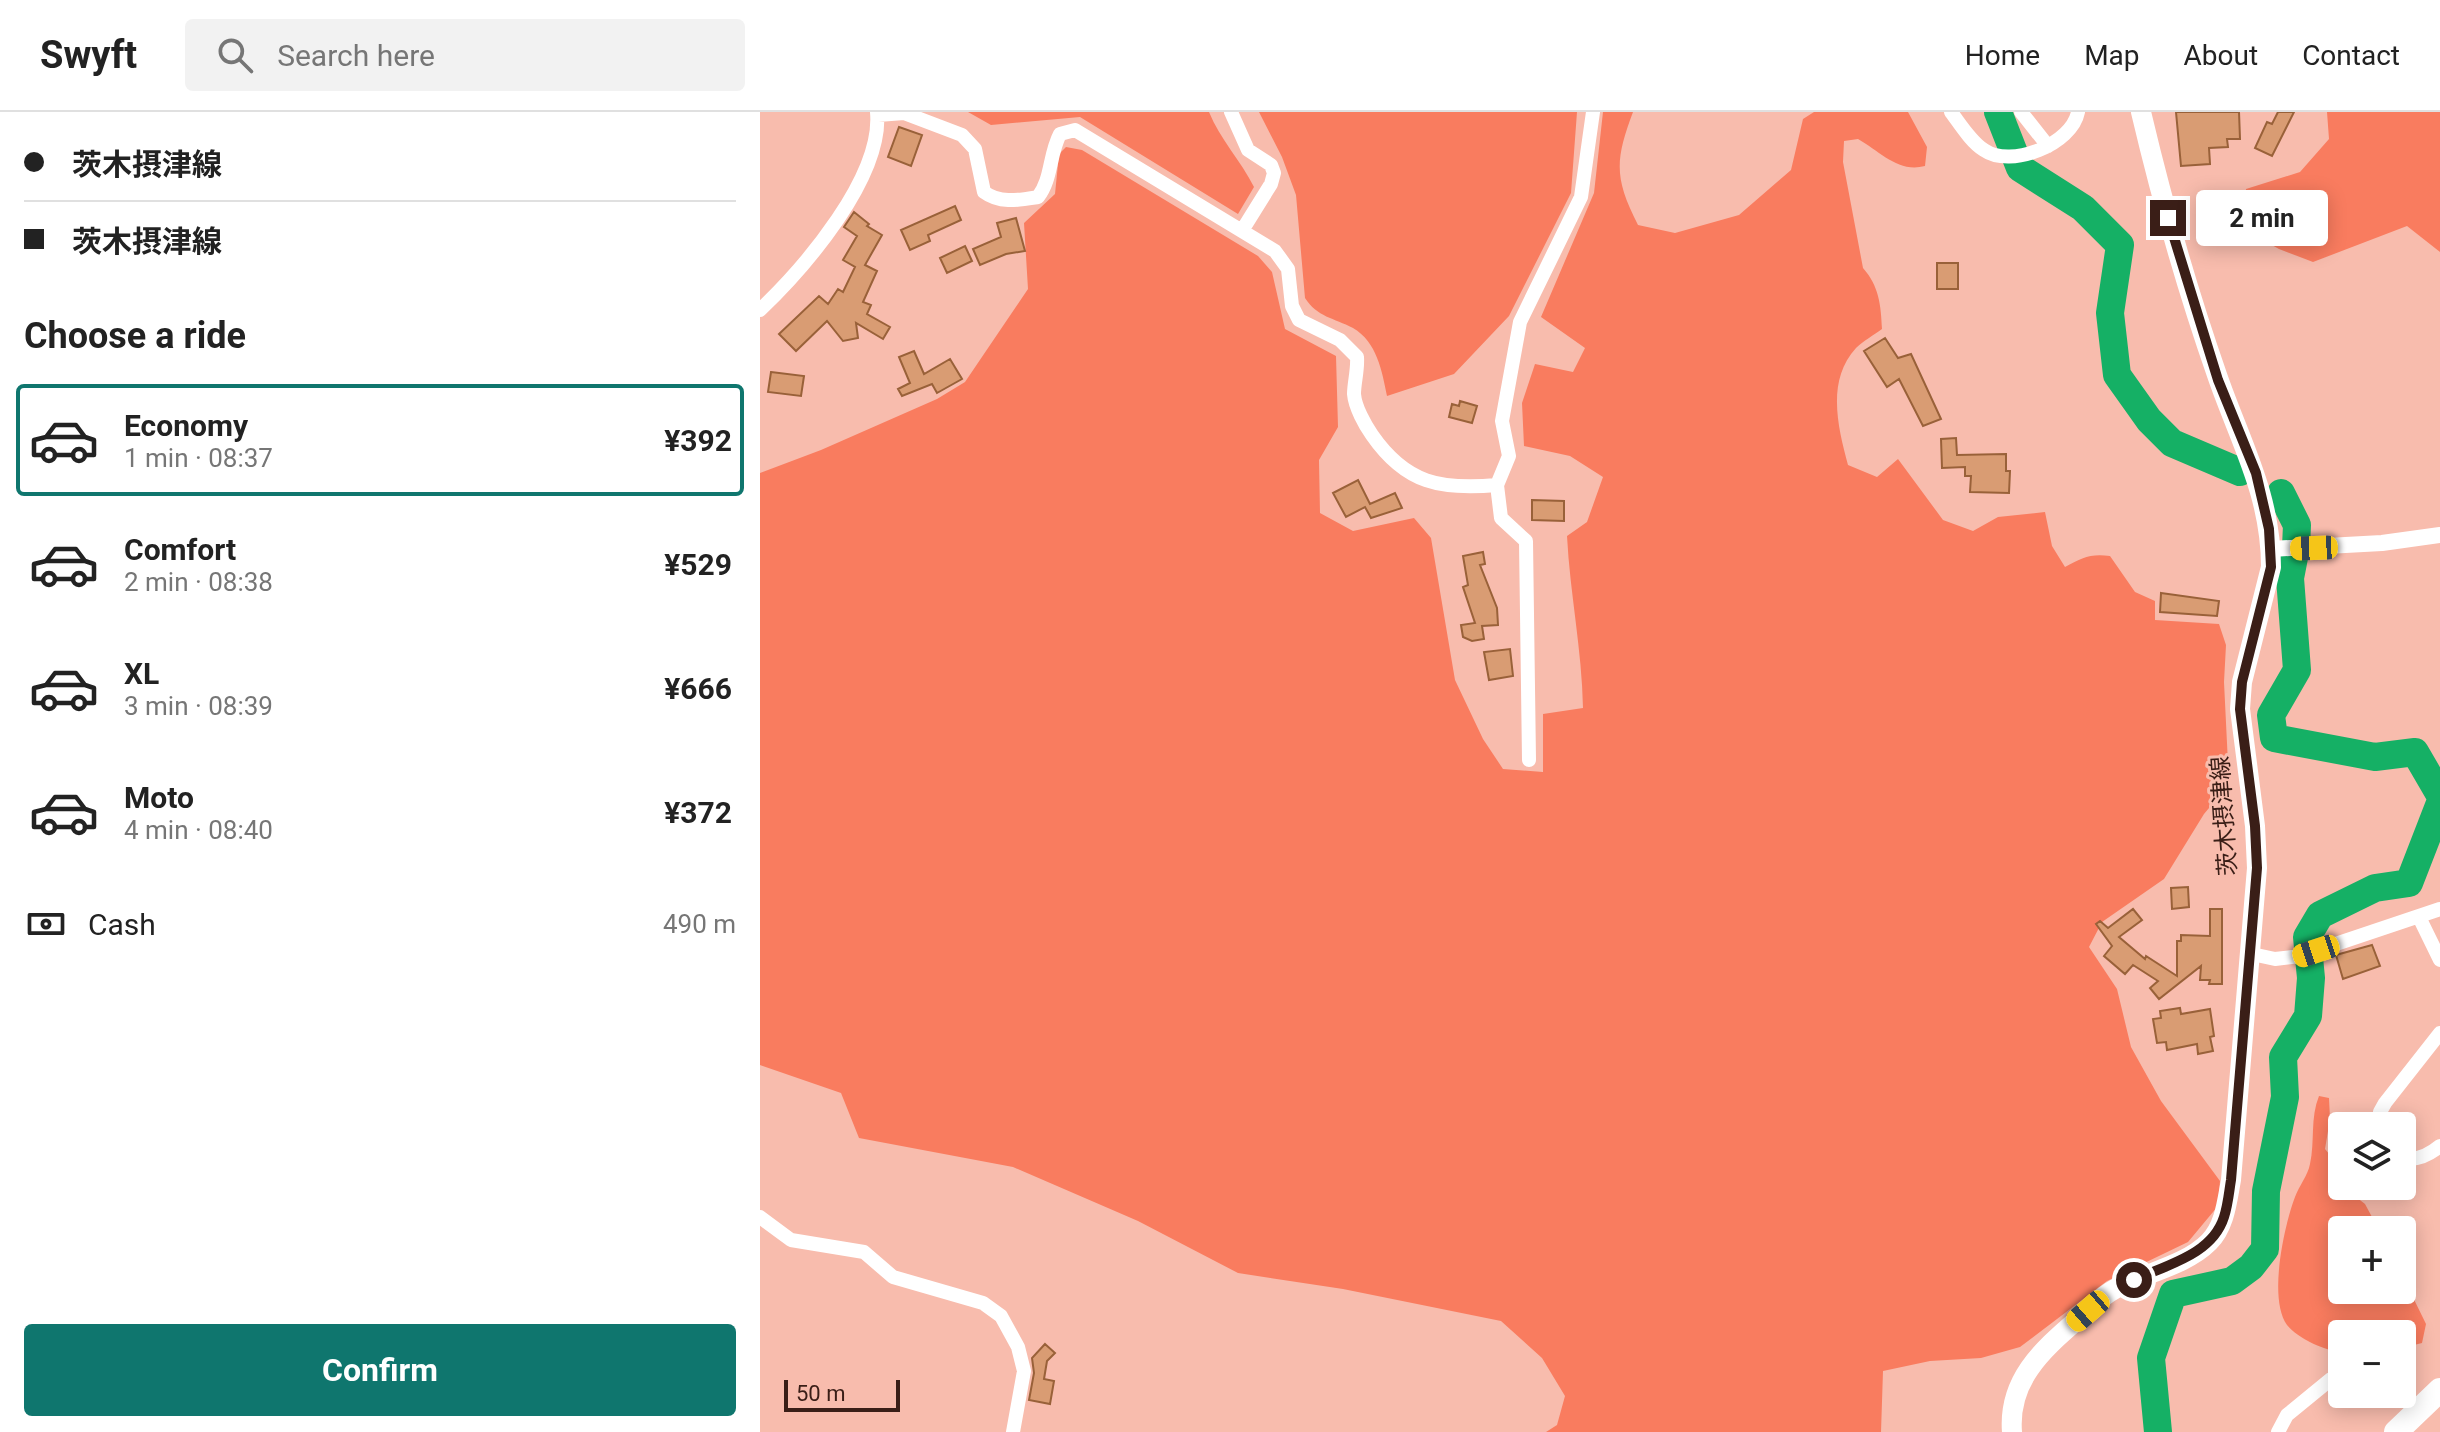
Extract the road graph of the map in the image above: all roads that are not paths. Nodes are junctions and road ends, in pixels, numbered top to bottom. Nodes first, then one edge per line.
1 (1231, 112) edge
2 (1593, 112) edge
3 (1951, 112) edge
4 (2021, 112) edge
5 (2078, 112) edge
6 (2141, 112) edge
7 (878, 113) edge
8 (2048, 146) junction
9 (1243, 229) junction
10 (760, 310) edge
11 (1497, 485) junction
12 (2440, 535) edge
13 (2277, 549) junction
14 (1529, 760) dead end
15 (2440, 909) edge
16 (2419, 917) junction
17 (2252, 954) junction
18 (2440, 960) edge
19 (2440, 1033) edge
20 (2382, 1112) edge
21 (2440, 1146) edge
22 (2416, 1158) edge
23 (760, 1217) edge
24 (2328, 1381) edge
25 (2440, 1390) edge
26 (1013, 1432) edge
27 (2012, 1432) edge
28 (2278, 1432) edge
29 (2396, 1432) edge

1 - 9 street
2 - 11 street
3 - 8 street
4 - 8 street
5 - 8 street
6 - 13 main road, 茨木摂津線
7 - 9 street
7 - 10 street
9 - 11 street
11 - 14 street
12 - 13 street
13 - 17 main road, 茨木摂津線
15 - 16 street
16 - 17 street
16 - 18 street
17 - 27 main road, 茨木摂津線
19 - 20 street
21 - 22 street
23 - 26 street
24 - 28 street
25 - 29 highway

